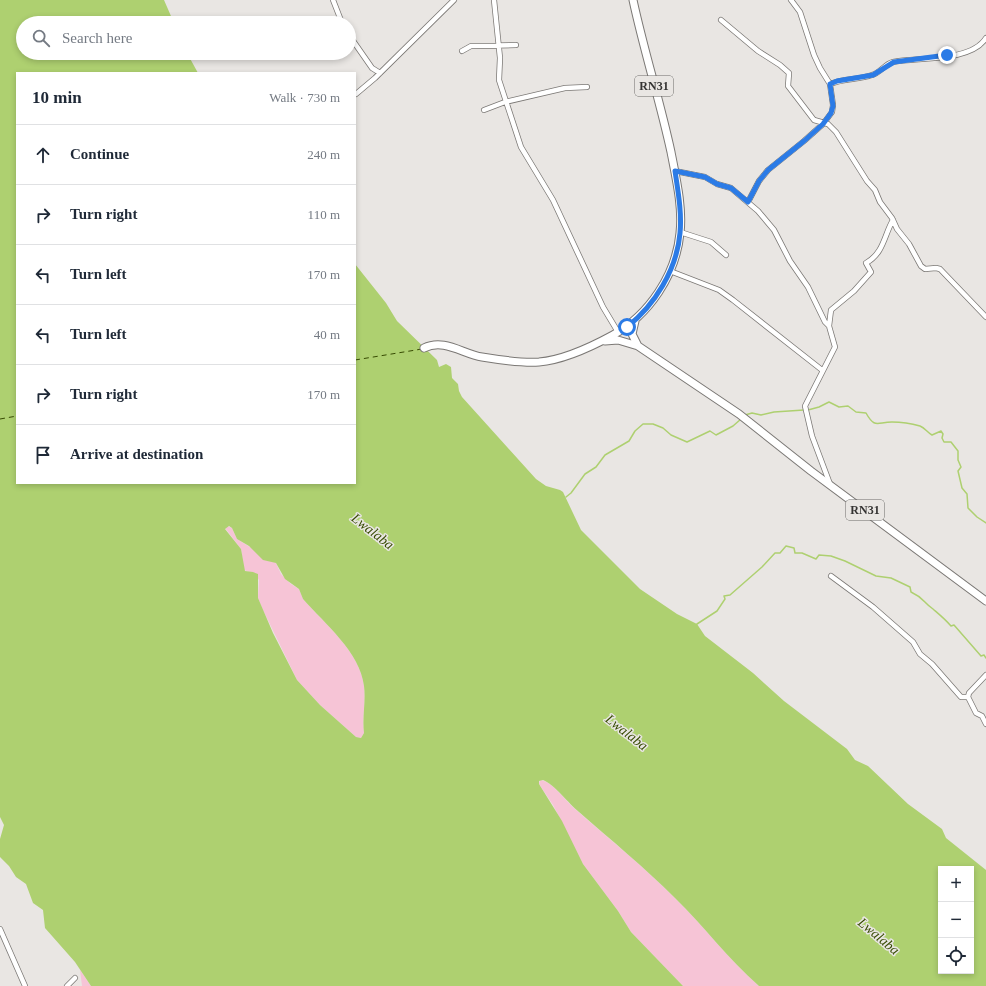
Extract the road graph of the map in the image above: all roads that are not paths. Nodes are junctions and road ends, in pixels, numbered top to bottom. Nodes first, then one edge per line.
1 (333, 0) edge
2 (454, 0) edge
3 (494, 0) edge
4 (633, 0) edge
5 (791, 0) edge
6 (339, 16) edge
7 (721, 20) dead end
8 (986, 38) edge
9 (356, 45) edge
10 (516, 45) dead end
11 (498, 46) junction
12 (462, 51) dead end
13 (380, 73) junction
14 (830, 84) junction
15 (587, 87) dead end
16 (356, 94) edge
17 (506, 102) junction
18 (484, 110) dead end
19 (823, 124) junction
20 (675, 171) junction
21 (748, 202) junction
22 (893, 220) junction
23 (680, 232) junction
24 (726, 255) dead end
25 (670, 271) junction
26 (986, 317) edge
27 (634, 321) junction
28 (829, 326) junction
29 (618, 332) junction
30 (603, 341) junction
31 (638, 346) junction
32 (424, 348) dead end
33 (822, 370) junction
34 (830, 484) junction
35 (831, 576) dead end
36 (986, 601) edge
37 (986, 675) edge
38 (968, 697) junction
39 (986, 724) edge
40 (0, 929) edge
41 (75, 978) dead end
42 (25, 986) edge
43 (67, 986) edge

1 - 6 street
2 - 13 street
3 - 11 street
4 - 20 main road, RN31
5 - 14 street
7 - 19 street
8 - 14 street
9 - 13 street
10 - 11 street
11 - 12 street
11 - 17 street
13 - 16 street
14 - 19 street
15 - 17 street
17 - 18 street
17 - 29 street
19 - 21 street
19 - 22 street
20 - 21 street
20 - 23 main road, RN31
21 - 28 street
22 - 26 street
22 - 28 street
23 - 24 street
23 - 25 main road, RN31
25 - 27 main road, RN31
25 - 33 street
27 - 29 main road
27 - 31 main road
28 - 33 street
29 - 30 main road
30 - 31 main road
30 - 32 main road
31 - 34 main road, RN31
33 - 34 street
34 - 36 main road, RN31
35 - 38 street
37 - 38 street
38 - 39 street
40 - 42 street
41 - 43 street

